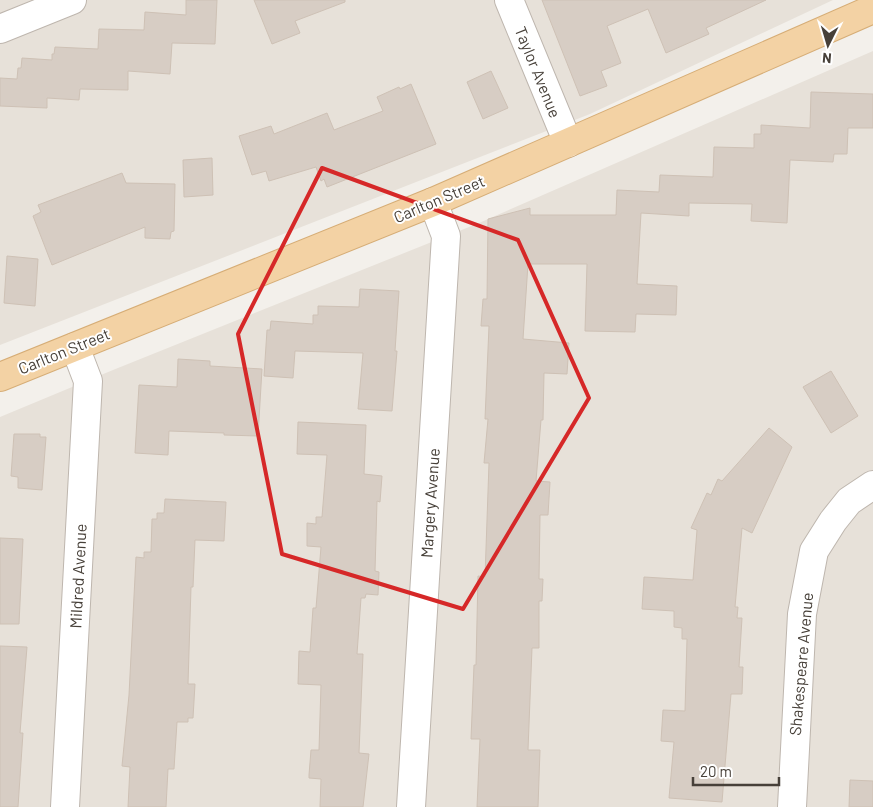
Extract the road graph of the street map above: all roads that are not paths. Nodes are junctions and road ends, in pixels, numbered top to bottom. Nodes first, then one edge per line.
1 (72, 0) edge
2 (509, 0) edge
3 (873, 9) edge
4 (0, 29) edge
5 (568, 143) junction
6 (433, 202) junction
7 (76, 347) junction
8 (0, 377) edge
9 (873, 485) edge
10 (66, 807) edge
11 (411, 807) edge
12 (792, 807) edge

1 - 4 street
2 - 5 street, Taylor Avenue
3 - 5 main road, Carlton Street
5 - 6 main road, Carlton Street
6 - 7 main road, Carlton Street
6 - 11 street, Margery Avenue
7 - 8 main road, Carlton Street
7 - 10 street, Mildred Avenue
9 - 12 street, Shakespeare Avenue

